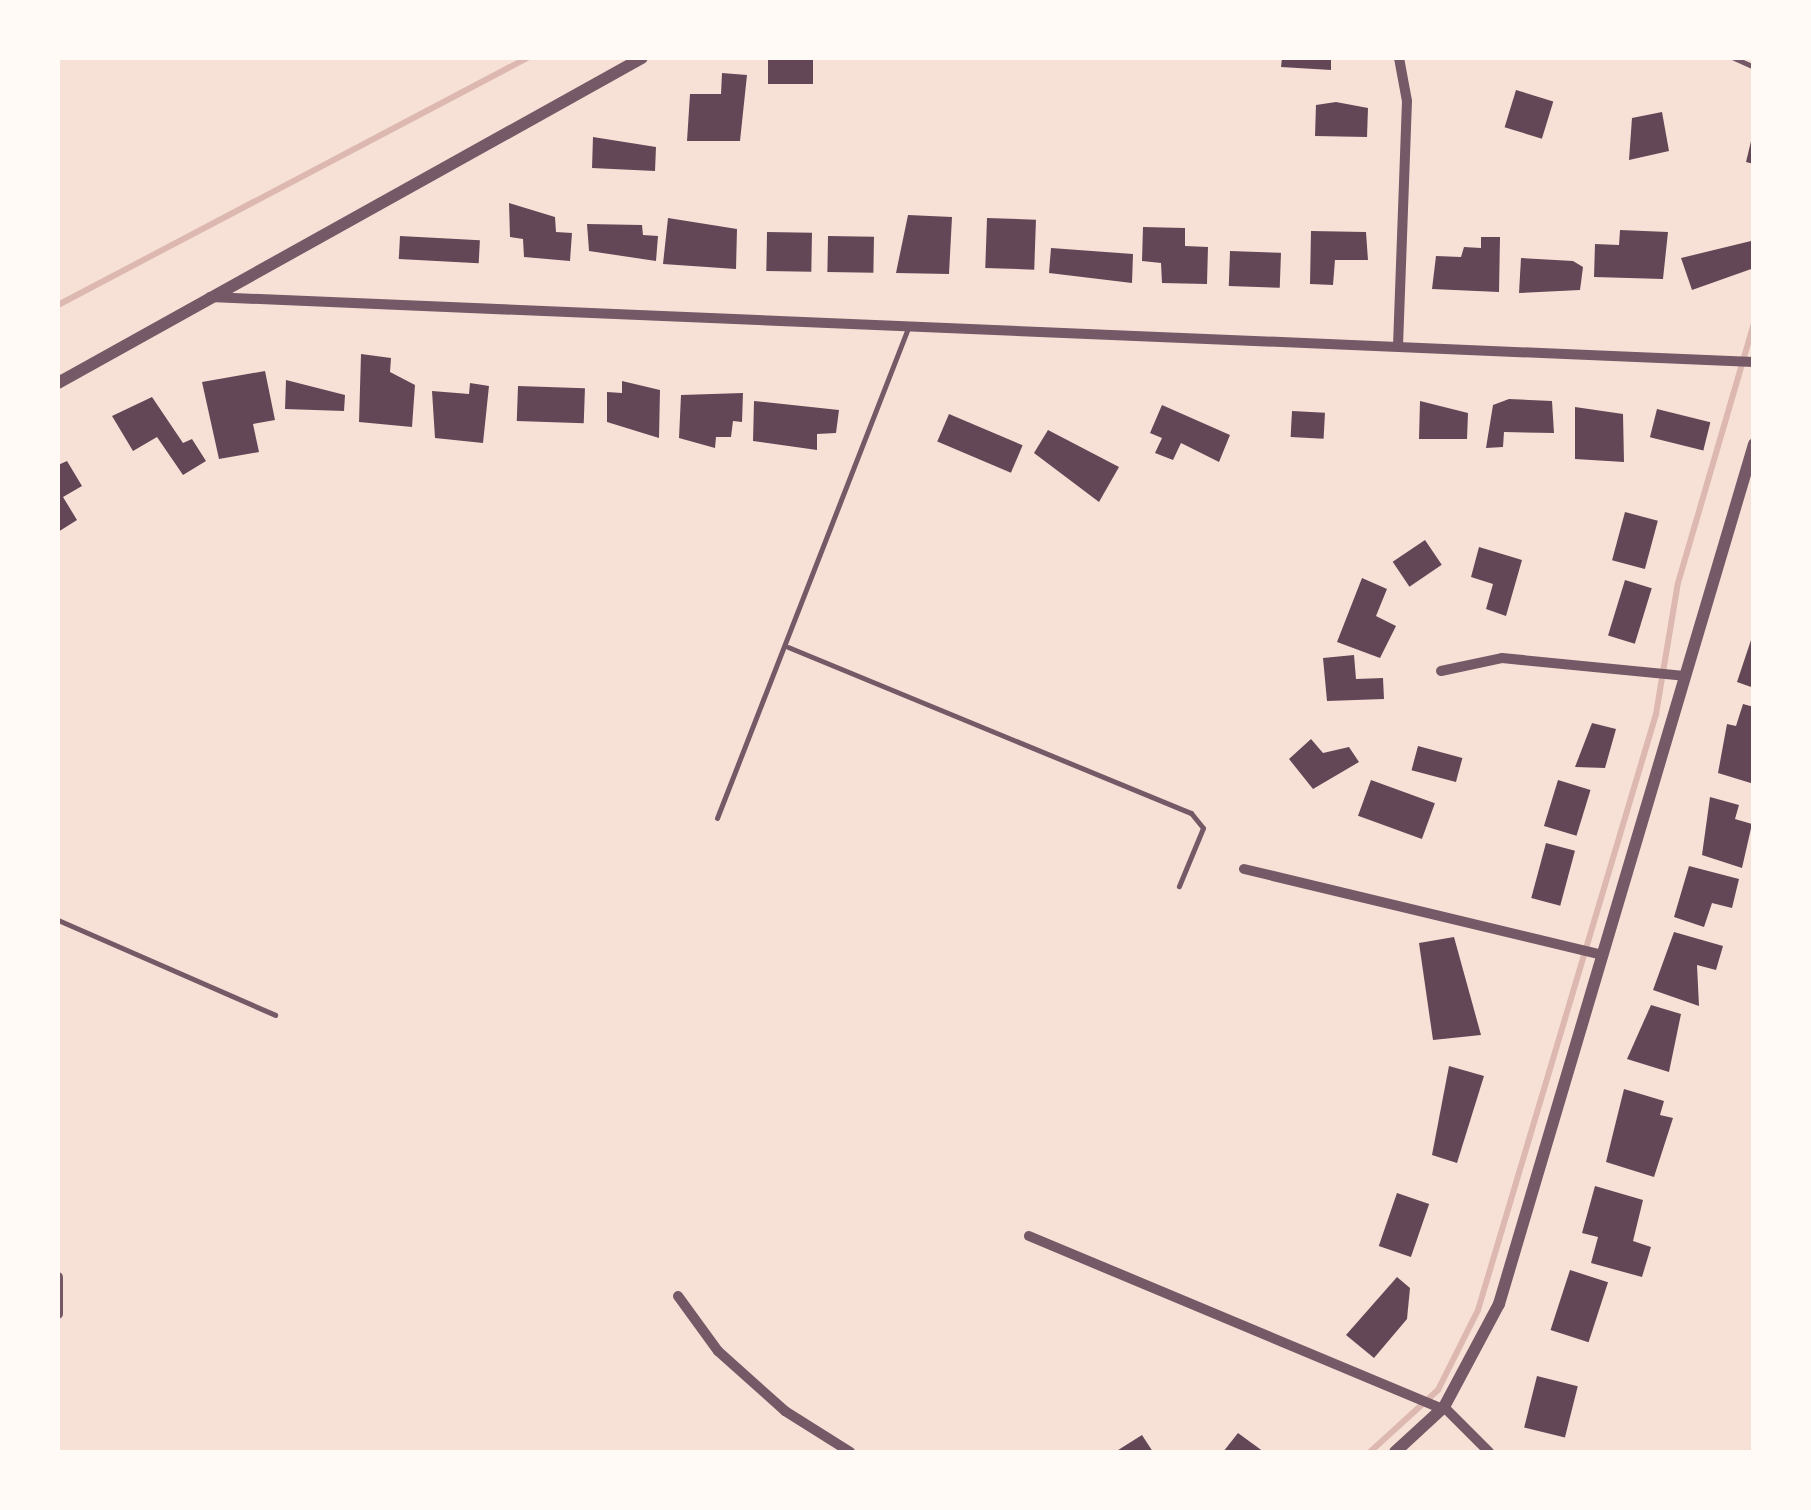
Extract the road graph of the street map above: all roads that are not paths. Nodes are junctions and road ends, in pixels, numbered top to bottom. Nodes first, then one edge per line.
1 (642, 58) edge
2 (1398, 58) edge
3 (1734, 58) edge
4 (1754, 67) edge
5 (210, 297) junction
6 (910, 326) junction
7 (1398, 346) junction
8 (1754, 362) edge
9 (58, 382) edge
10 (1754, 444) edge
11 (788, 647) junction
12 (1442, 670) dead end
13 (1684, 676) junction
14 (716, 818) dead end
15 (1244, 869) dead end
16 (1180, 886) dead end
17 (58, 920) edge
18 (1598, 954) junction
19 (275, 1015) dead end
20 (1029, 1236) dead end
21 (58, 1277) edge
22 (678, 1296) dead end
23 (58, 1314) edge
24 (1443, 1408) junction
25 (850, 1452) edge
26 (1395, 1452) edge
27 (1489, 1452) edge

1 - 5 street
2 - 7 street
3 - 4 lane
5 - 6 street
5 - 9 street
6 - 7 street
6 - 11 lane
7 - 8 street
10 - 13 street
11 - 14 lane
11 - 16 lane
12 - 13 street
13 - 18 street
15 - 18 street
17 - 19 lane
18 - 24 street
20 - 24 street
21 - 23 street
22 - 25 street
24 - 26 street
24 - 27 street

